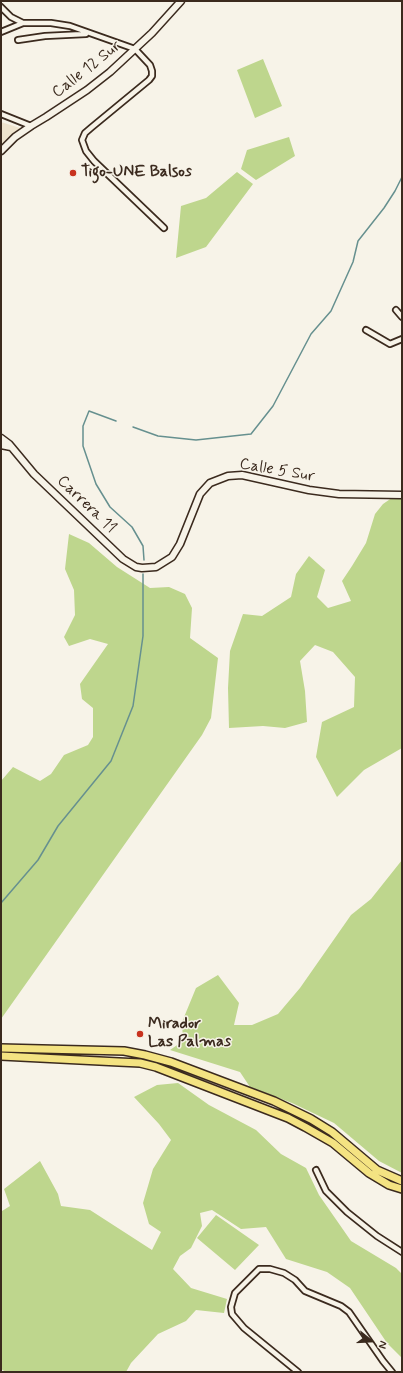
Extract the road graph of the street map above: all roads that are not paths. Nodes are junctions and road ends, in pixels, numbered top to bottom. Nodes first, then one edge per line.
1 (181, 1) edge
2 (1, 7) edge
3 (22, 23) junction
4 (1, 32) edge
5 (88, 34) junction
6 (18, 40) dead end
7 (135, 50) junction
8 (1, 114) edge
9 (30, 126) junction
10 (1, 151) edge
11 (164, 228) dead end
12 (396, 310) dead end
13 (402, 317) edge
14 (366, 330) dead end
15 (402, 339) edge
16 (1, 438) edge
17 (1, 445) edge
18 (11, 447) junction
19 (402, 495) edge
20 (151, 568) joint
21 (1, 1048) edge
22 (1, 1056) edge
23 (316, 1170) dead end
24 (402, 1182) edge
25 (402, 1189) edge
26 (402, 1252) edge
27 (298, 1372) edge
28 (392, 1372) edge

1 - 7 street, Calle 12 Sur
2 - 3 street
3 - 4 street
3 - 5 street
5 - 6 street
5 - 7 street
7 - 9 street, Calle 12 Sur
7 - 11 street
8 - 9 street
9 - 10 street, Calle 12 Sur
12 - 13 street
14 - 15 street
16 - 18 street, Carrera 11
17 - 18 street
18 - 20 street, Carrera 11
19 - 20 street, Calle 5 Sur
21 - 24 main road
22 - 25 main road
23 - 26 street
27 - 28 street

